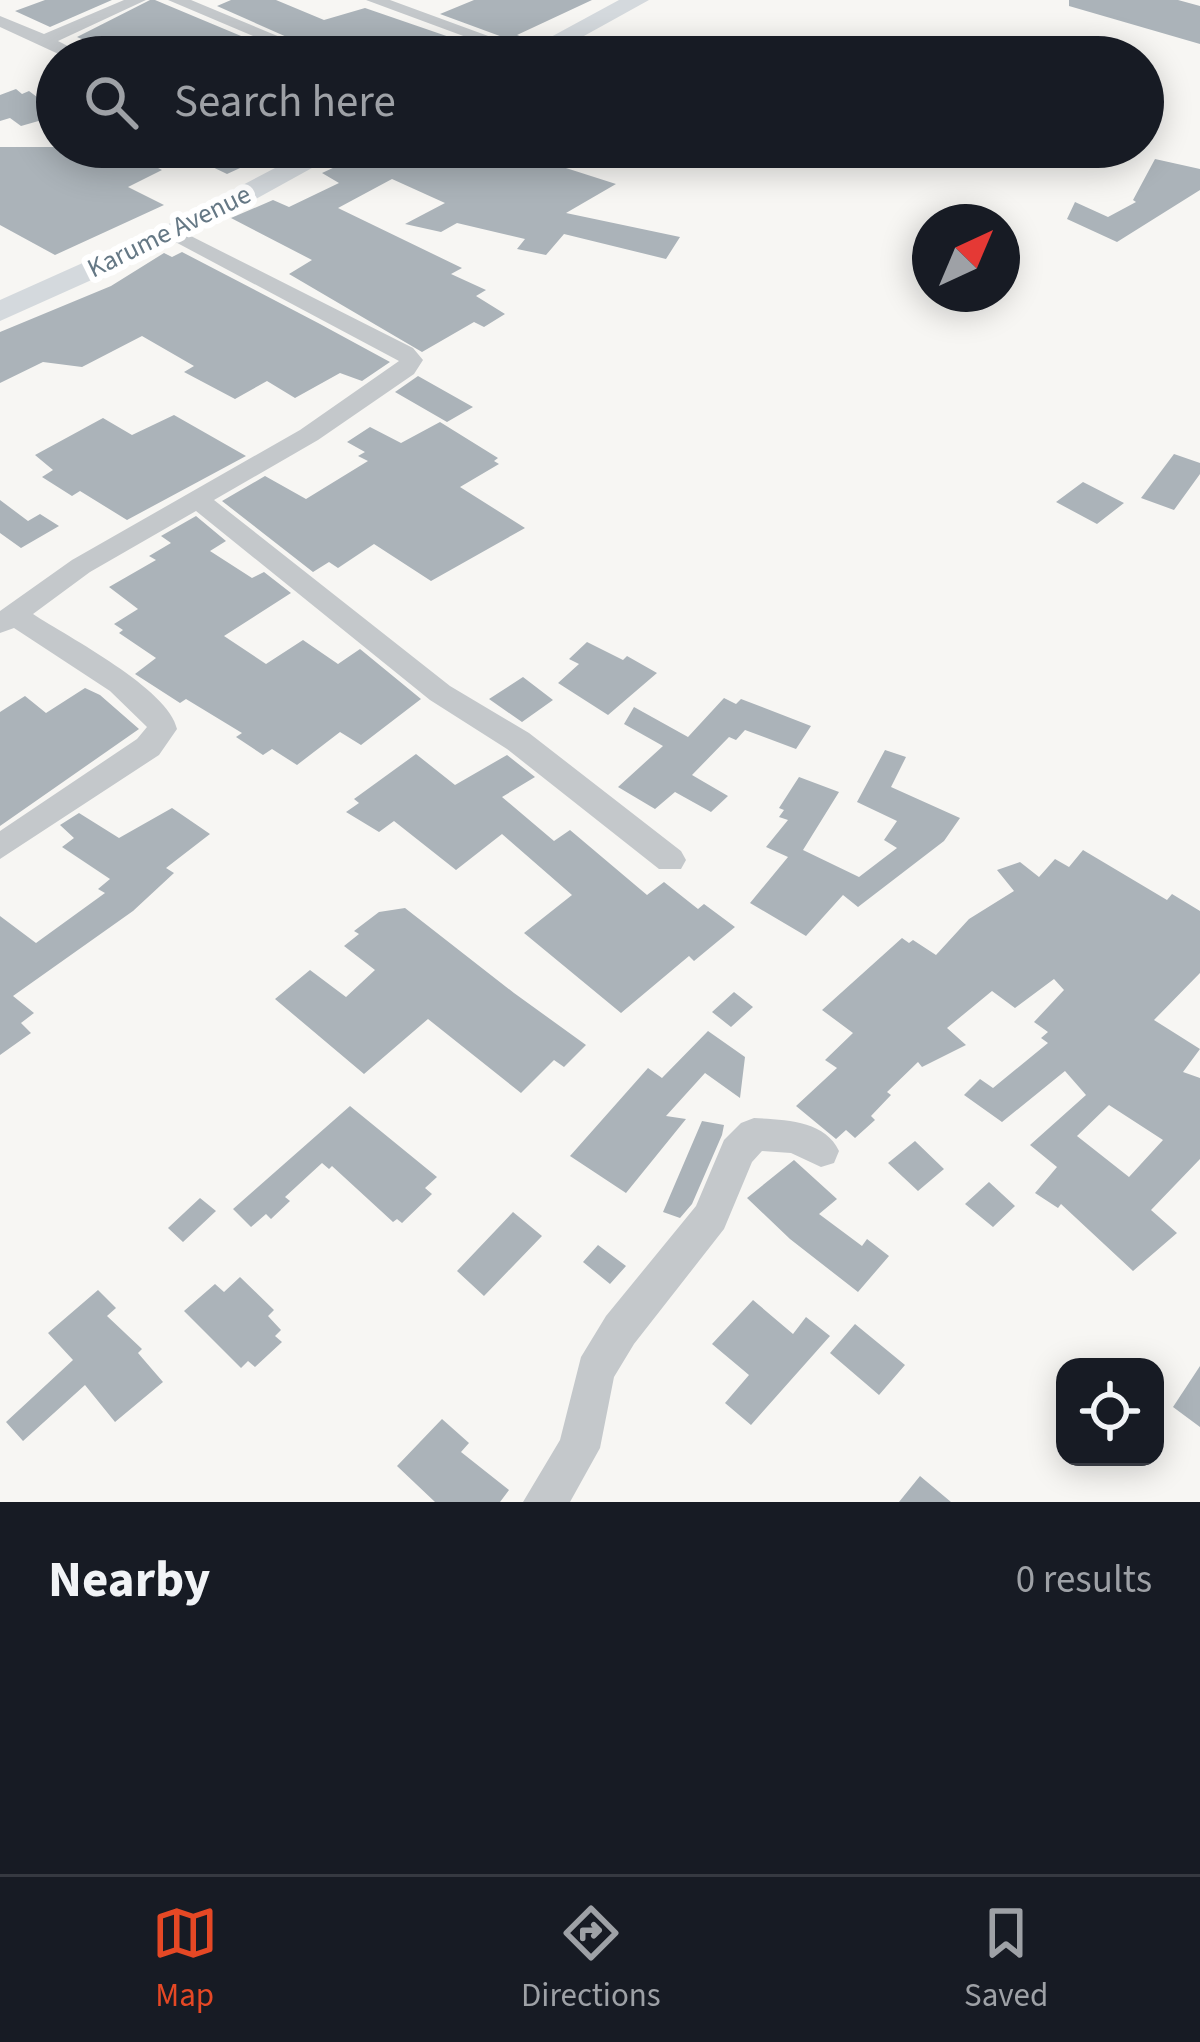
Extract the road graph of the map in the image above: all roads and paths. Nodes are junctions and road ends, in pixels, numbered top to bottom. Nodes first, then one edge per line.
1 (138, 0) edge
2 (176, 0) edge
3 (374, 0) edge
4 (637, 0) edge
5 (410, 4) edge
6 (0, 21) edge
7 (55, 36) edge
8 (266, 36) edge
9 (483, 36) edge
10 (568, 36) edge
11 (36, 38) edge
12 (282, 168) edge
13 (173, 232) junction
14 (0, 312) edge
15 (199, 501) junction
16 (6, 619) edge
17 (0, 847) edge
18 (670, 860) dead end
19 (821, 1151) dead end
20 (545, 1502) edge

1 - 7 street
2 - 8 street
3 - 5 street
4 - 10 main road
5 - 9 street
6 - 11 street
12 - 13 main road, Karume Avenue
13 - 14 main road, Karume Avenue
13 - 15 street
15 - 16 street
15 - 18 street
16 - 17 street
19 - 20 street

